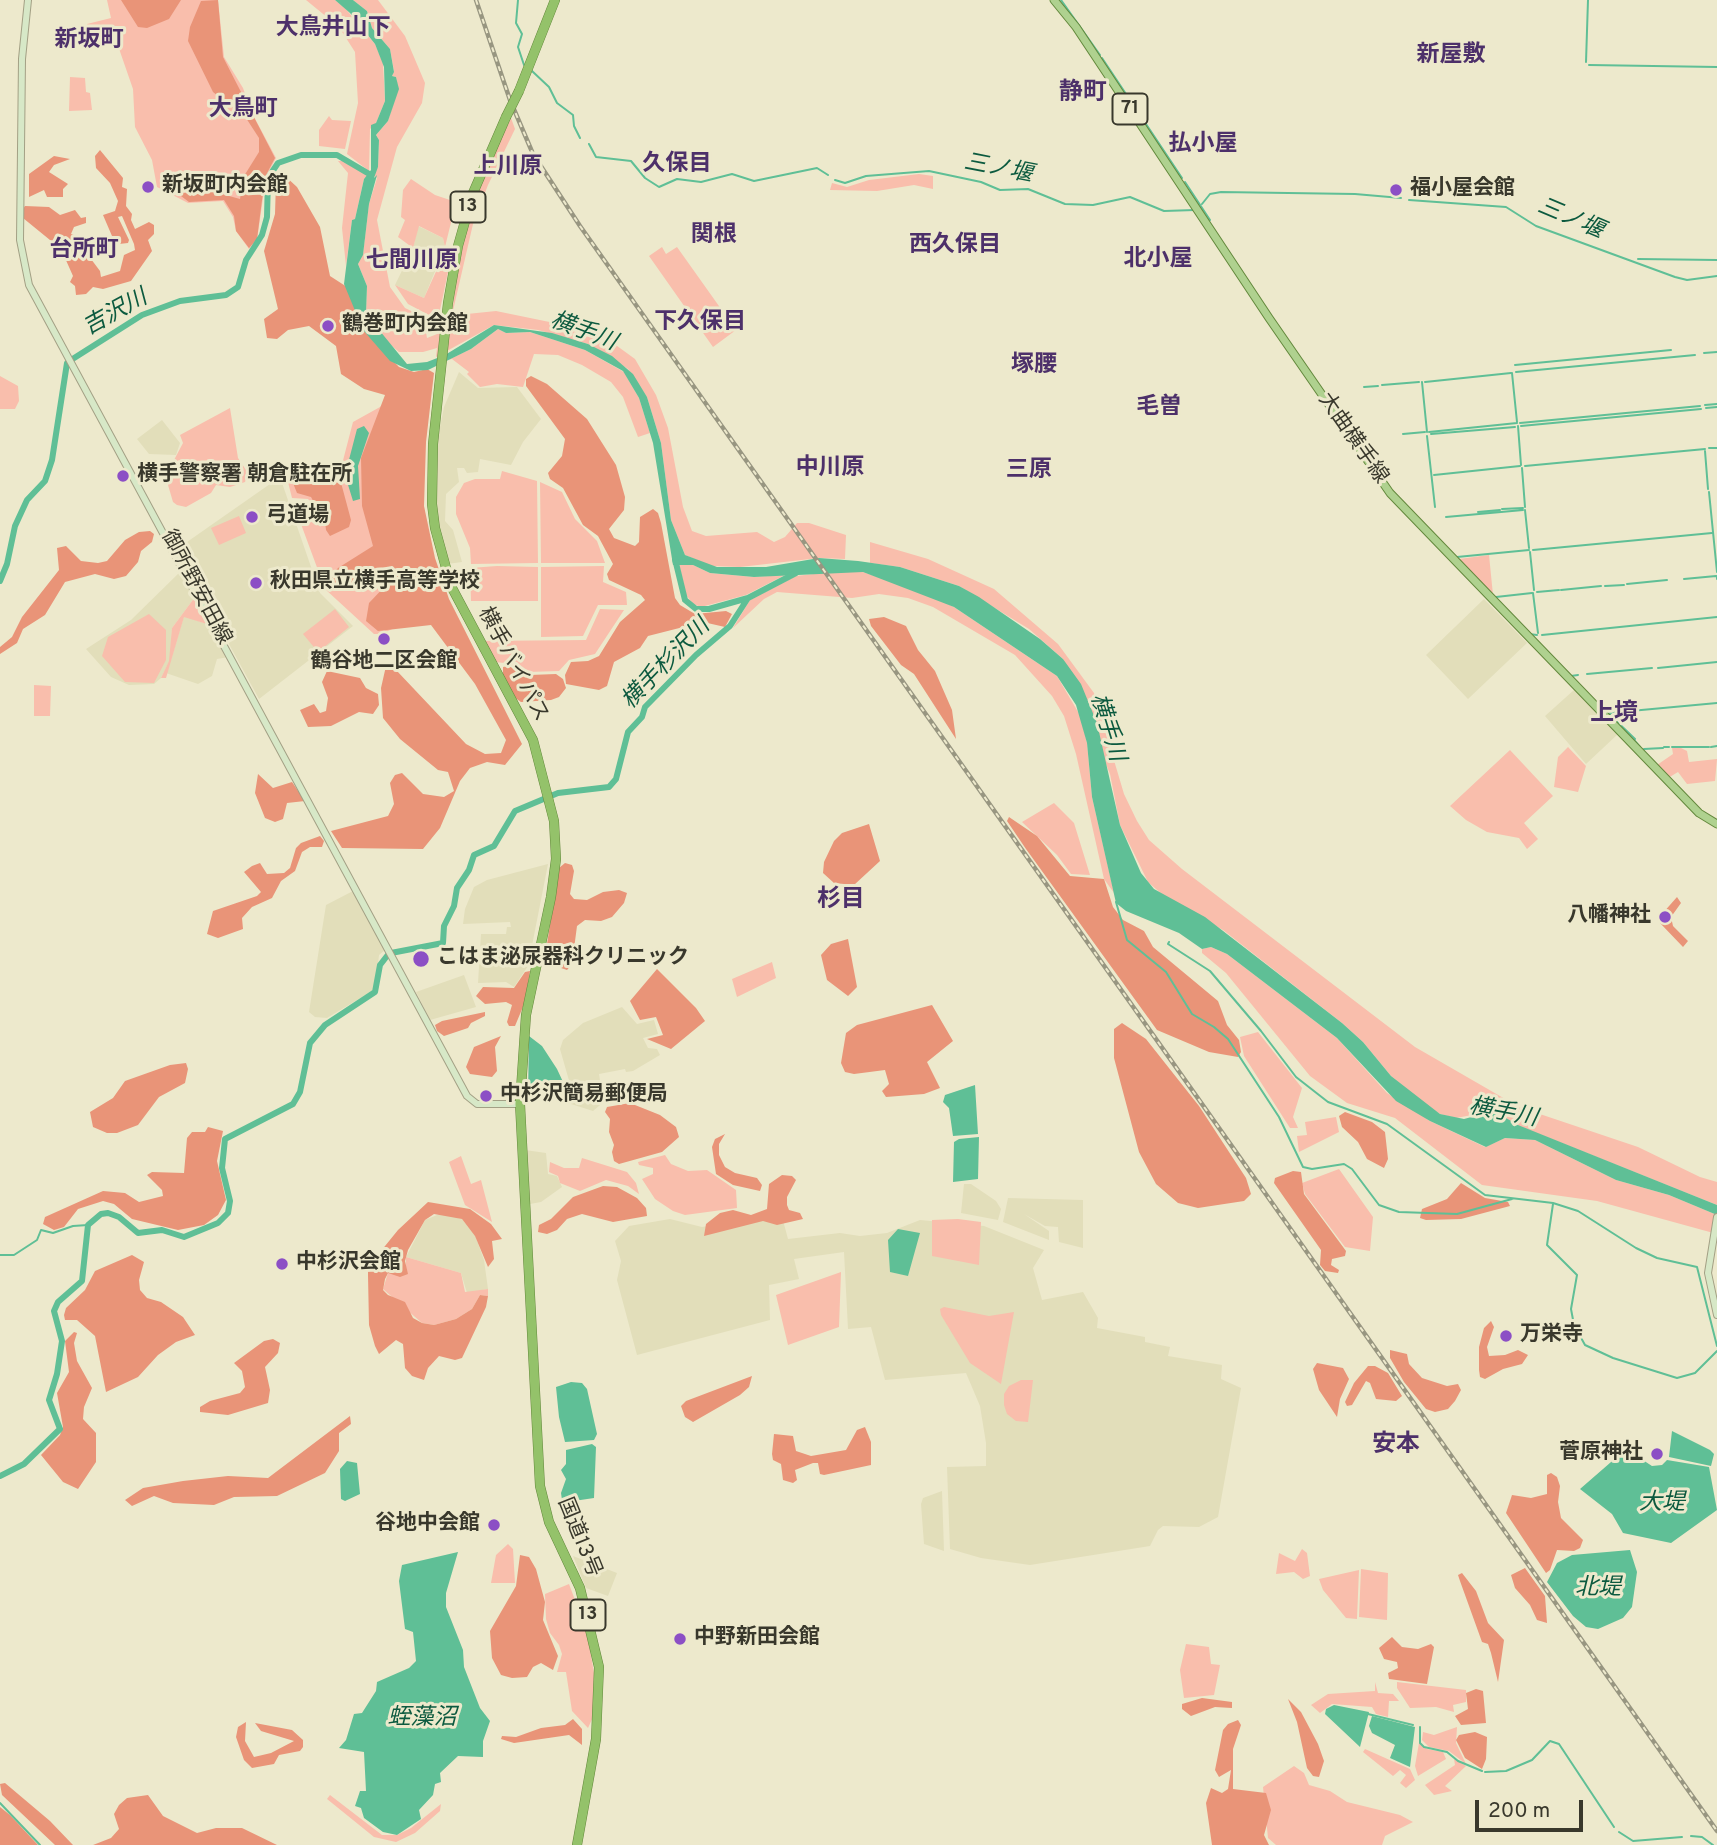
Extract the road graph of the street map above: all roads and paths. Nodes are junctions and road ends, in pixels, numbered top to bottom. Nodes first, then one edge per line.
1 (28, 0) edge
2 (1054, 0) edge
3 (554, 3) edge
4 (1717, 824) edge
5 (520, 1104) junction
6 (524, 1198) joint
7 (1717, 1217) edge
8 (1717, 1315) edge
9 (577, 1845) edge

1 - 5 main road, 御所野安田線
2 - 4 main road, 大曲横手線 / 71
3 - 5 highway, 横手バイパス / 13, bridge
5 - 6 highway, 横手バイパス / 13
6 - 9 highway, 国道13号 / 13
7 - 8 main road

